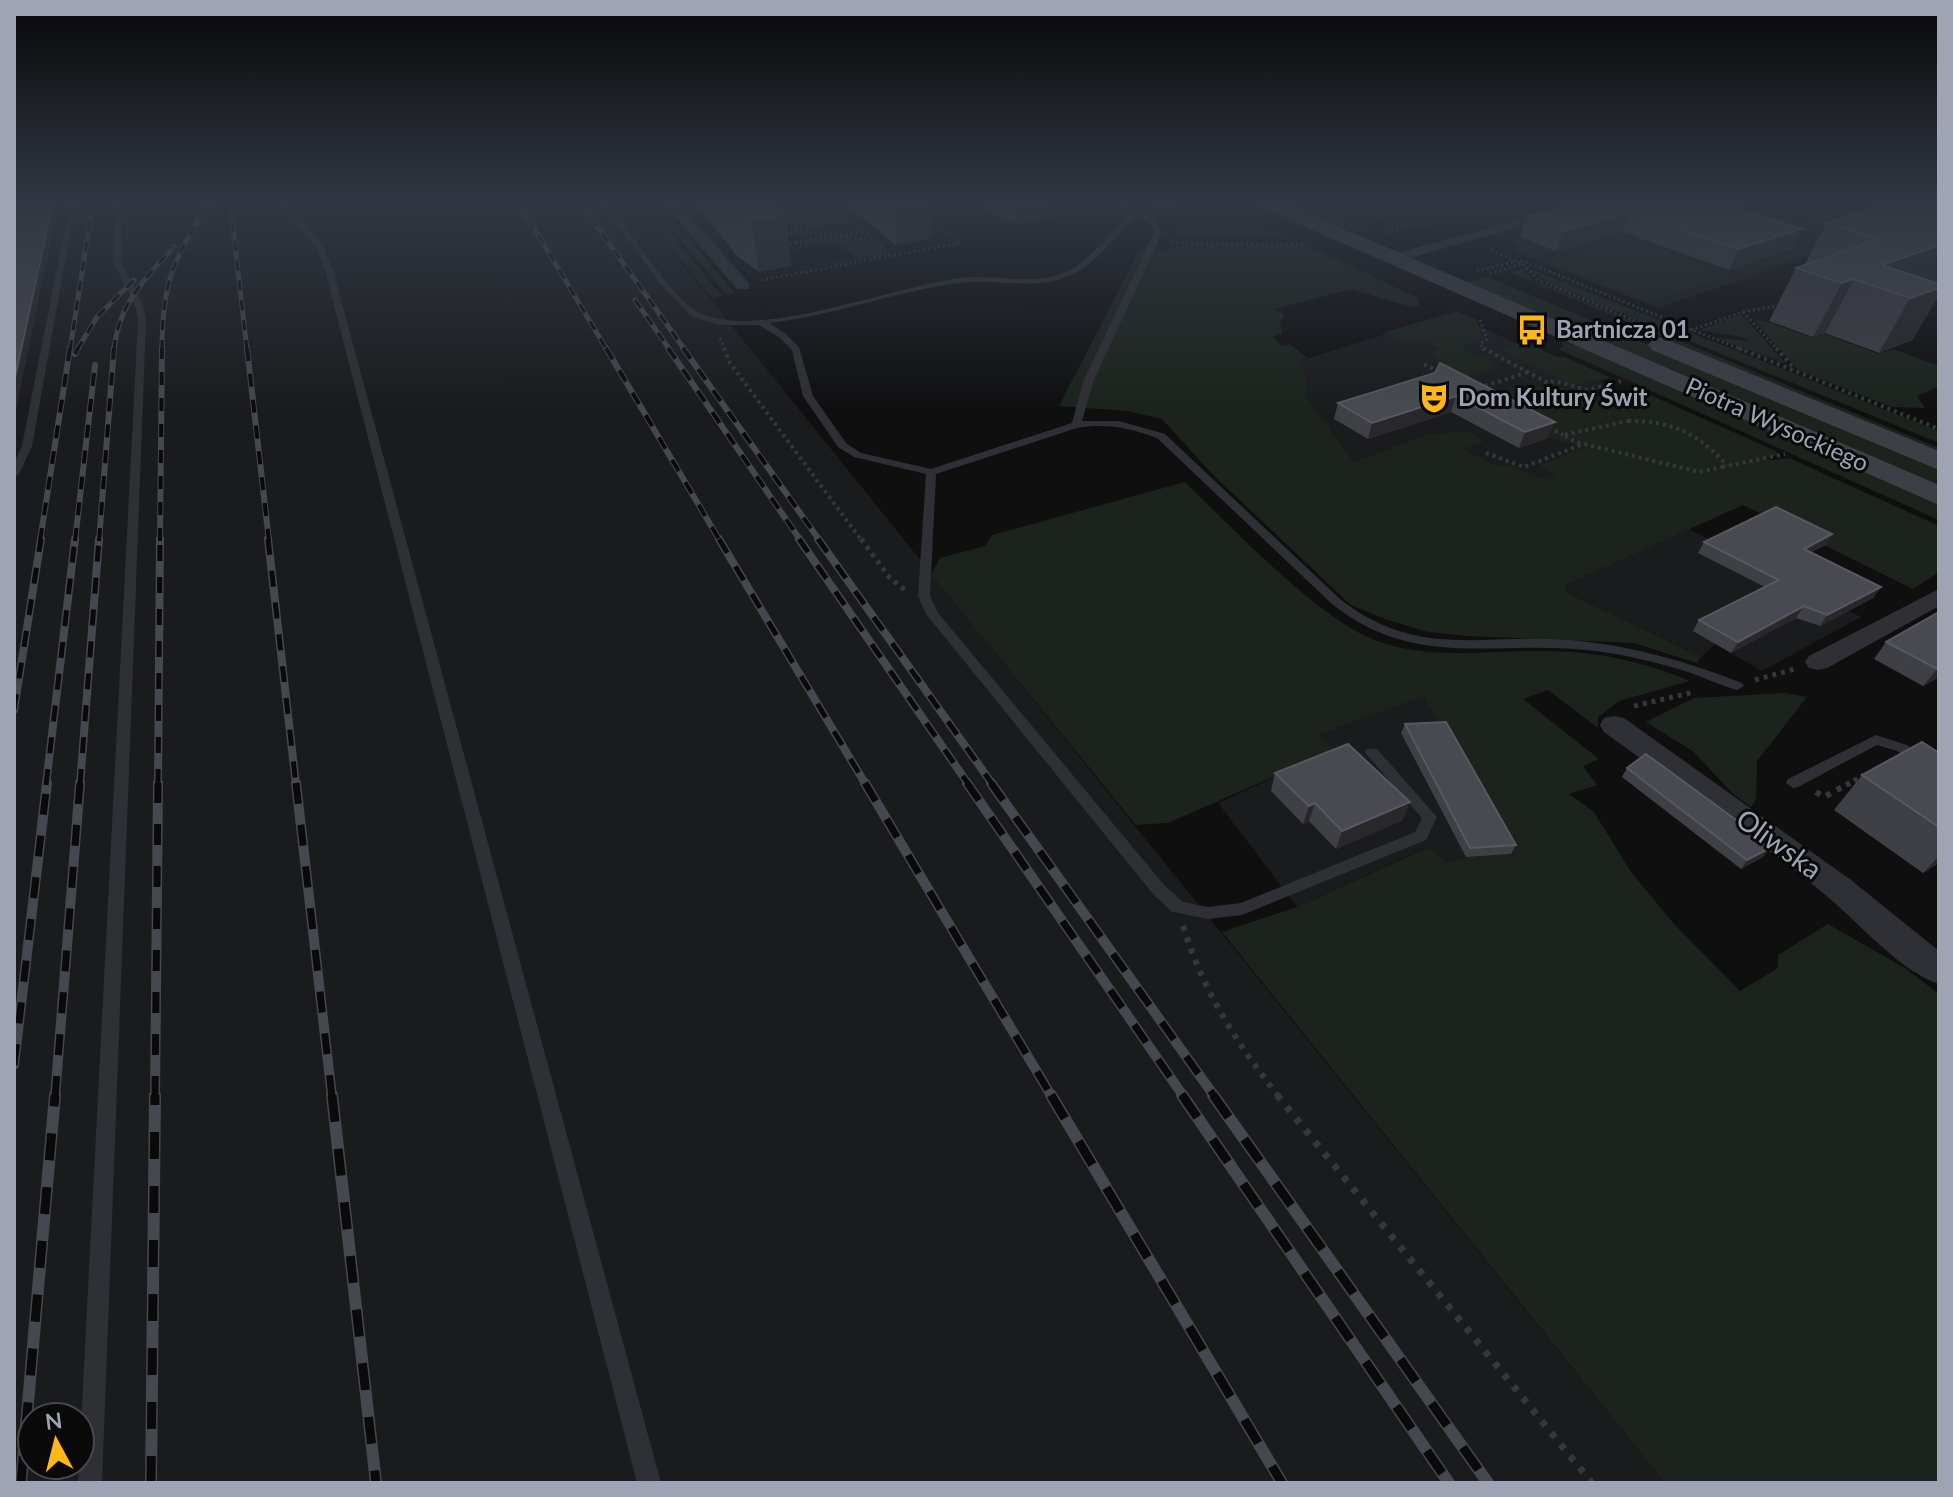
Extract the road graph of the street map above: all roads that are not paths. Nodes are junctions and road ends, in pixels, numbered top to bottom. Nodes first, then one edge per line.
1 (60, 271) edge
2 (122, 271) edge
3 (329, 271) edge
4 (655, 271) edge
5 (735, 271) edge
6 (1072, 271) edge
7 (1140, 271) edge
8 (1423, 271) edge
9 (747, 284) road end
10 (762, 323) junction
11 (1633, 333) dead end
12 (1076, 425) junction
13 (1939, 461) edge
14 (931, 472) junction
15 (14, 474) edge
16 (1939, 496) edge
17 (1939, 596) edge
18 (1818, 662) dead end
19 (1737, 686) dead end
20 (1614, 725) dead end
21 (1372, 752) dead end
22 (1939, 769) edge
23 (1796, 781) road end
24 (1939, 970) edge
25 (90, 1483) edge
26 (649, 1483) edge

1 - 15 lane
2 - 25 lane
3 - 26 lane
4 - 10 lane
5 - 9 street
6 - 10 lane
7 - 12 lane
8 - 16 main road, Piotra Wysockiego
10 - 14 lane
11 - 13 main road, Piotra Wysockiego
12 - 14 lane
12 - 19 lane
14 - 21 lane
17 - 18 street
20 - 24 street, Oliwska
22 - 23 lane

